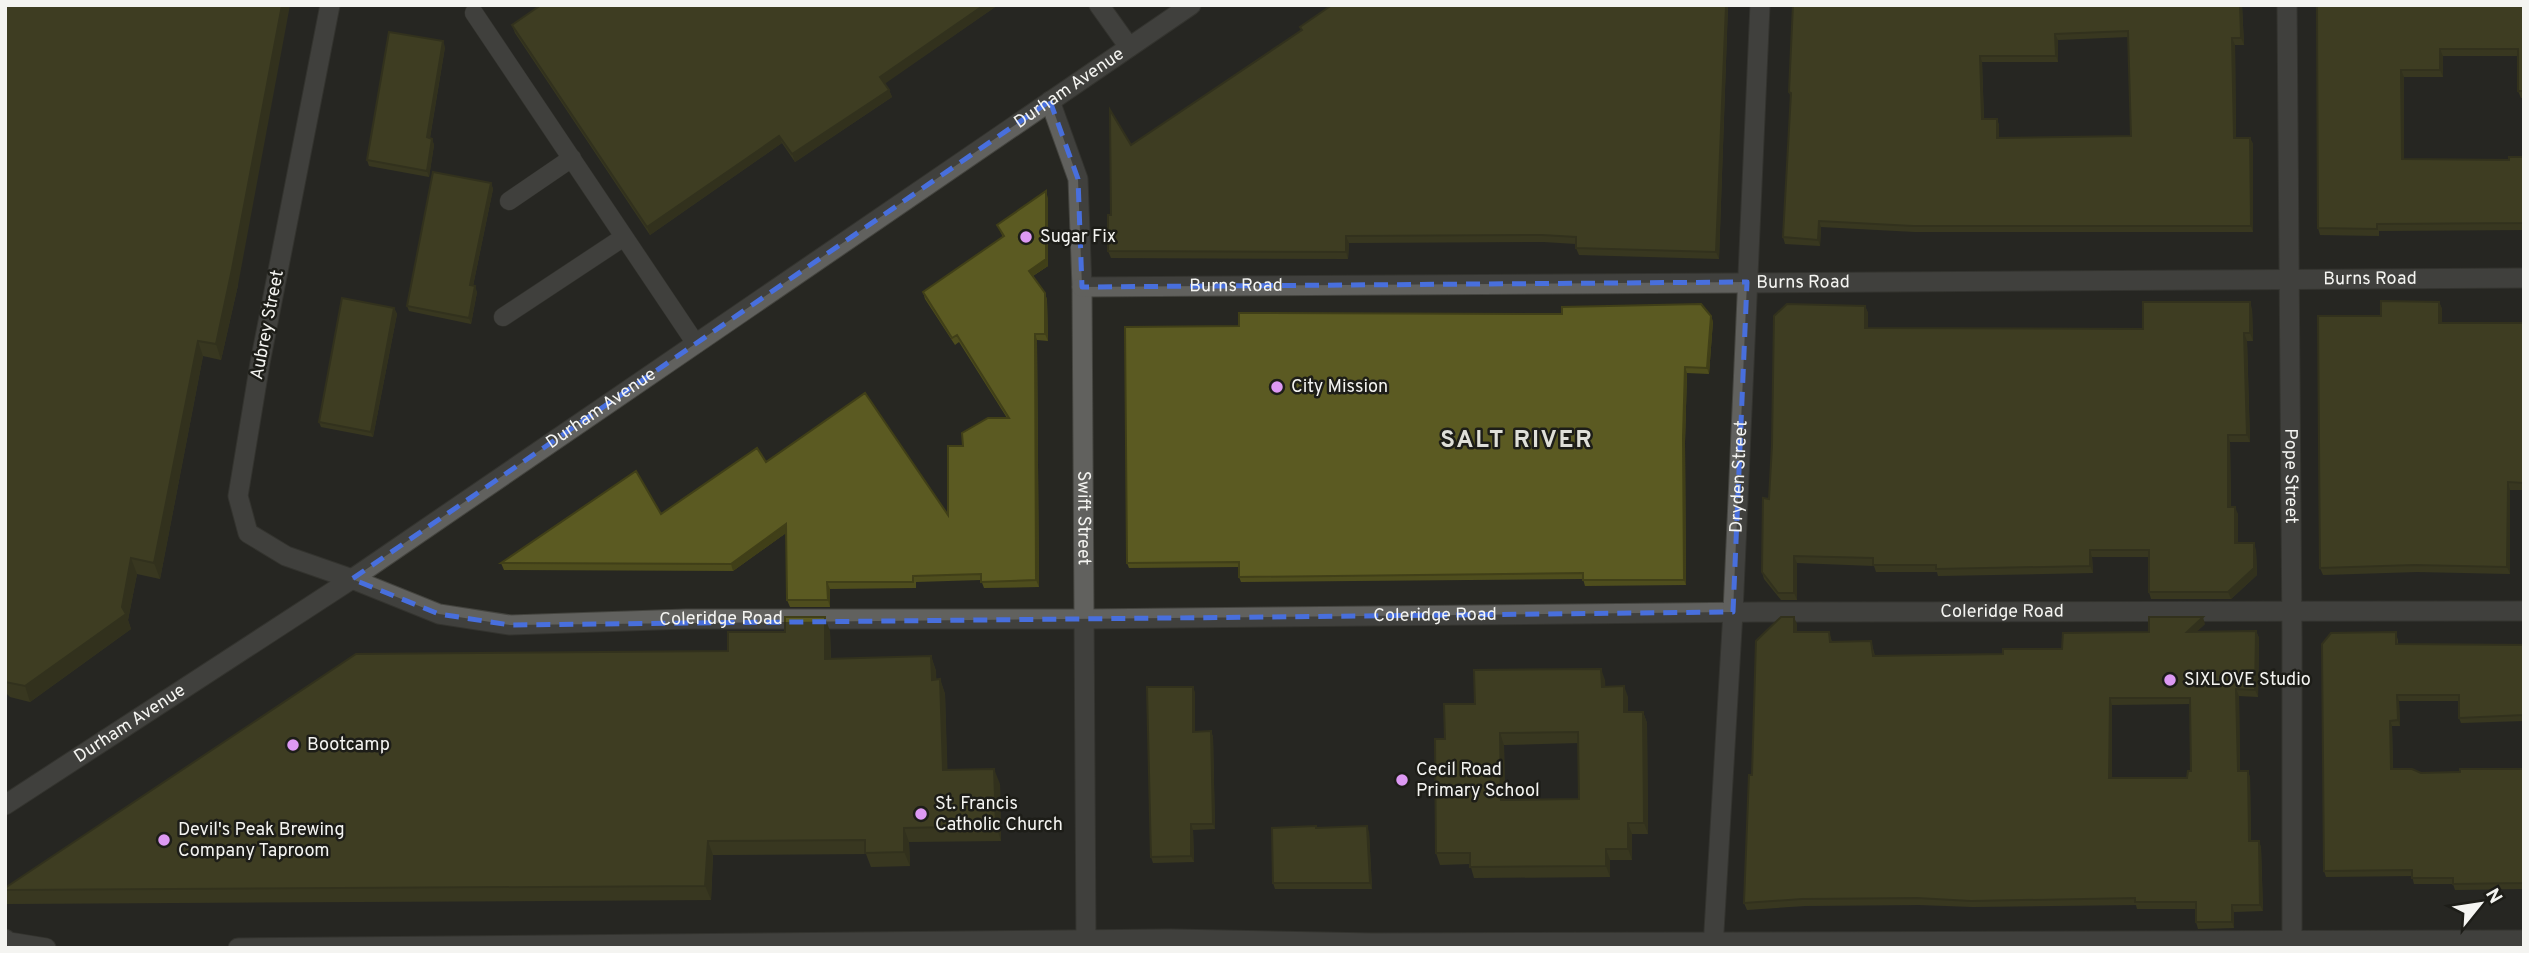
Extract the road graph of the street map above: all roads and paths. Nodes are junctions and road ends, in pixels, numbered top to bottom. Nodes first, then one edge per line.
1 (330, 5) edge
2 (1099, 5) edge
3 (1191, 5) edge
4 (1760, 5) edge
5 (2287, 5) edge
6 (474, 13) dead end
7 (1129, 47) junction
8 (1050, 101) junction
9 (572, 158) junction
10 (509, 201) dead end
11 (624, 237) junction
12 (2524, 278) edge
13 (2288, 279) junction
14 (1747, 282) junction
15 (1082, 287) junction
16 (503, 317) dead end
17 (696, 344) junction
18 (352, 579) junction
19 (2524, 611) edge
20 (1733, 612) junction
21 (2291, 613) junction
22 (1083, 619) junction
23 (5, 804) edge
24 (5, 939) edge
25 (2524, 940) edge
26 (1086, 941) junction
27 (1170, 944) edge
28 (1714, 945) edge
29 (2291, 945) edge
30 (784, 946) edge
31 (46, 948) edge
32 (238, 948) edge

1 - 18 street, Aubrey Street
2 - 7 street
3 - 7 street, Durham Avenue
4 - 14 street, Dryden Street
5 - 13 street, Pope Street
6 - 9 lane
7 - 8 street, Durham Avenue
8 - 15 street, Swift Street
8 - 17 street, Durham Avenue
9 - 10 lane
9 - 11 lane
11 - 16 lane
11 - 17 lane
12 - 13 street, Burns Road
13 - 14 street, Burns Road
13 - 21 street, Pope Street
14 - 15 street, Burns Road
14 - 20 street, Dryden Street
15 - 22 street, Swift Street
17 - 18 street, Durham Avenue
18 - 22 street, Coleridge Road
18 - 23 street, Durham Avenue
19 - 21 street, Coleridge Road
20 - 21 street, Coleridge Road
20 - 22 street, Coleridge Road
20 - 28 street, Dryden Street
21 - 29 street, Pope Street
22 - 26 street, Swift Street
24 - 31 street
25 - 29 street
26 - 27 street
26 - 30 street
27 - 28 street
28 - 29 street
30 - 32 street

